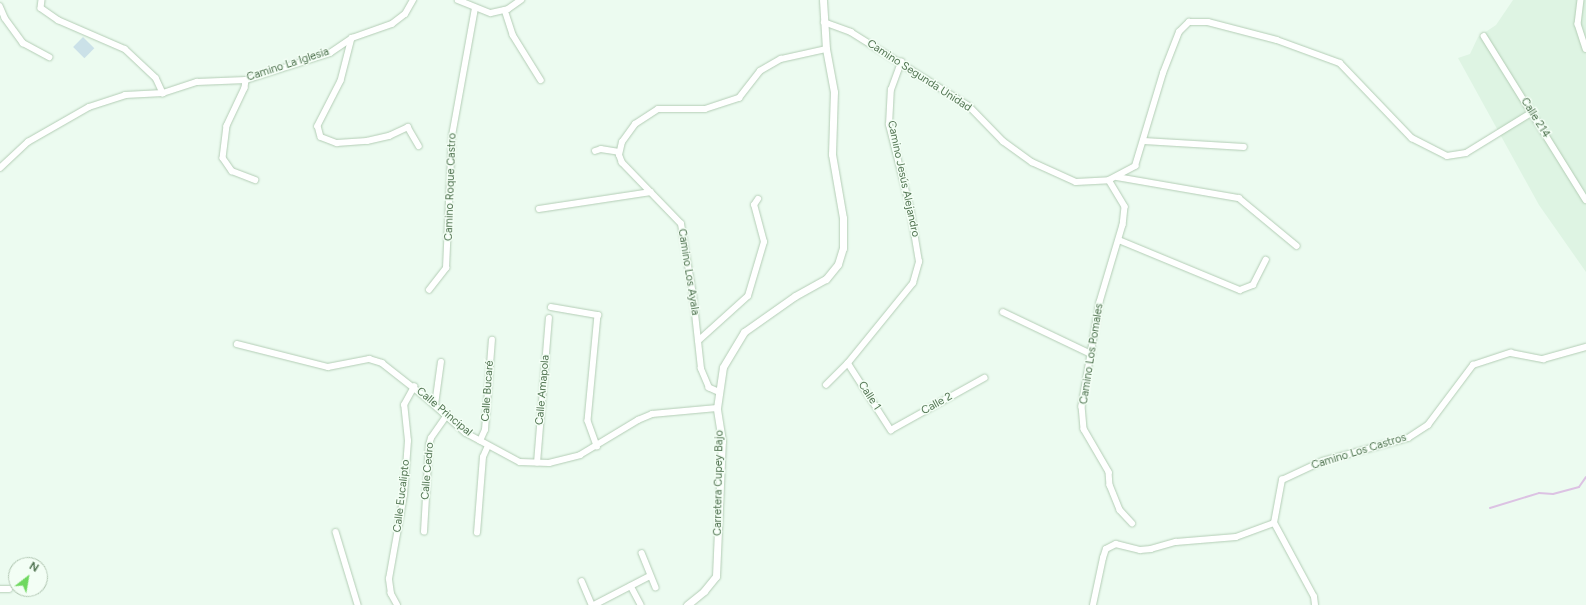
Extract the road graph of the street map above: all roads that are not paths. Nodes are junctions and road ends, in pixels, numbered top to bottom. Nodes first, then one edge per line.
1 (42, 0) edge
2 (414, 0) edge
3 (458, 0) edge
4 (521, 0) edge
5 (823, 0) edge
6 (1581, 0) edge
7 (0, 6) edge
8 (475, 8) junction
9 (505, 10) junction
10 (824, 22) junction
11 (1484, 36) dead end
12 (352, 38) junction
13 (826, 49) junction
14 (1586, 49) edge
15 (49, 57) dead end
16 (901, 62) junction
17 (246, 80) junction
18 (541, 80) dead end
19 (163, 93) junction
20 (1531, 113) junction
21 (1144, 141) junction
22 (419, 146) dead end
23 (1244, 147) dead end
24 (594, 151) dead end
25 (619, 152) junction
26 (0, 168) edge
27 (1117, 177) junction
28 (255, 180) dead end
29 (1109, 180) junction
30 (652, 192) junction
31 (758, 199) dead end
32 (1586, 200) edge
33 (539, 209) dead end
34 (1119, 240) junction
35 (1297, 246) dead end
36 (1266, 260) dead end
37 (429, 290) dead end
38 (551, 307) dead end
39 (1003, 312) dead end
40 (549, 318) dead end
41 (492, 340) dead end
42 (698, 341) junction
43 (237, 344) dead end
44 (1586, 347) edge
45 (1091, 354) junction
46 (441, 362) dead end
47 (848, 363) junction
48 (984, 378) dead end
49 (826, 385) dead end
50 (414, 387) junction
51 (718, 392) junction
52 (435, 405) junction
53 (717, 408) junction
54 (447, 415) junction
55 (891, 430) joint
56 (480, 441) junction
57 (488, 446) junction
58 (596, 446) junction
59 (536, 463) junction
60 (1132, 522) dead end
61 (1274, 523) junction
62 (336, 532) dead end
63 (424, 532) dead end
64 (477, 533) dead end
65 (642, 553) dead end
66 (650, 576) junction
67 (582, 581) dead end
68 (631, 586) junction
69 (656, 587) dead end
70 (358, 605) edge
71 (397, 605) edge
72 (593, 605) edge
73 (641, 605) edge
74 (687, 605) edge
75 (1092, 605) edge
76 (1315, 605) edge

1 - 19 street
2 - 12 street, Camino La Iglesia
3 - 8 street
4 - 9 street
5 - 10 street, Carretera Cupey Bajo
6 - 14 street
7 - 15 street
8 - 9 street
8 - 37 street, Camino Roque Castro
9 - 18 street
10 - 13 street, Carretera Cupey Bajo
10 - 16 street, Camino Segunda Unidad
11 - 20 street, Calle 214
12 - 17 street, Camino La Iglesia
12 - 22 street
13 - 25 street
13 - 51 street, Carretera Cupey Bajo
16 - 29 street, Camino Segunda Unidad
16 - 47 street, Camino Jesús Alejandro
17 - 19 street, Camino La Iglesia
17 - 28 street
19 - 26 street, Camino La Iglesia
20 - 21 street, Camino Segunda Unidad
20 - 32 street, Calle 214
21 - 23 street
21 - 27 street, Camino Segunda Unidad
24 - 25 street
25 - 30 street, Camino Los Ayala
27 - 29 street, Camino Segunda Unidad
27 - 35 street
29 - 34 street, Camino Los Pomales
30 - 33 street
30 - 42 street, Camino Los Ayala
31 - 42 street
34 - 36 street
34 - 45 street, Camino Los Pomales
38 - 58 street
39 - 45 street
40 - 59 street, Calle Amapola
41 - 56 street, Calle Bucaré
42 - 51 street, Camino Los Ayala
43 - 50 street, Calle Principal
44 - 61 street, Camino Los Castros
45 - 60 street, Camino Los Pomales
46 - 52 street
47 - 49 street, Camino Jesús Alejandro
47 - 55 street, Calle 1
48 - 55 street, Calle 2
50 - 52 street, Calle Principal
50 - 71 street, Calle Eucalipto
51 - 53 street, Carretera Cupey Bajo
52 - 54 street, Calle Principal
53 - 58 street, Calle Principal
53 - 74 street, Carretera Cupey Bajo
54 - 56 street, Calle Principal
54 - 63 street, Calle Cedro
56 - 57 street, Calle Principal
57 - 59 street, Calle Principal
57 - 64 street
58 - 59 street, Calle Principal
61 - 75 street
61 - 76 street
62 - 70 street
65 - 66 street
66 - 68 street
66 - 69 street
67 - 72 street
68 - 72 street
68 - 73 street

